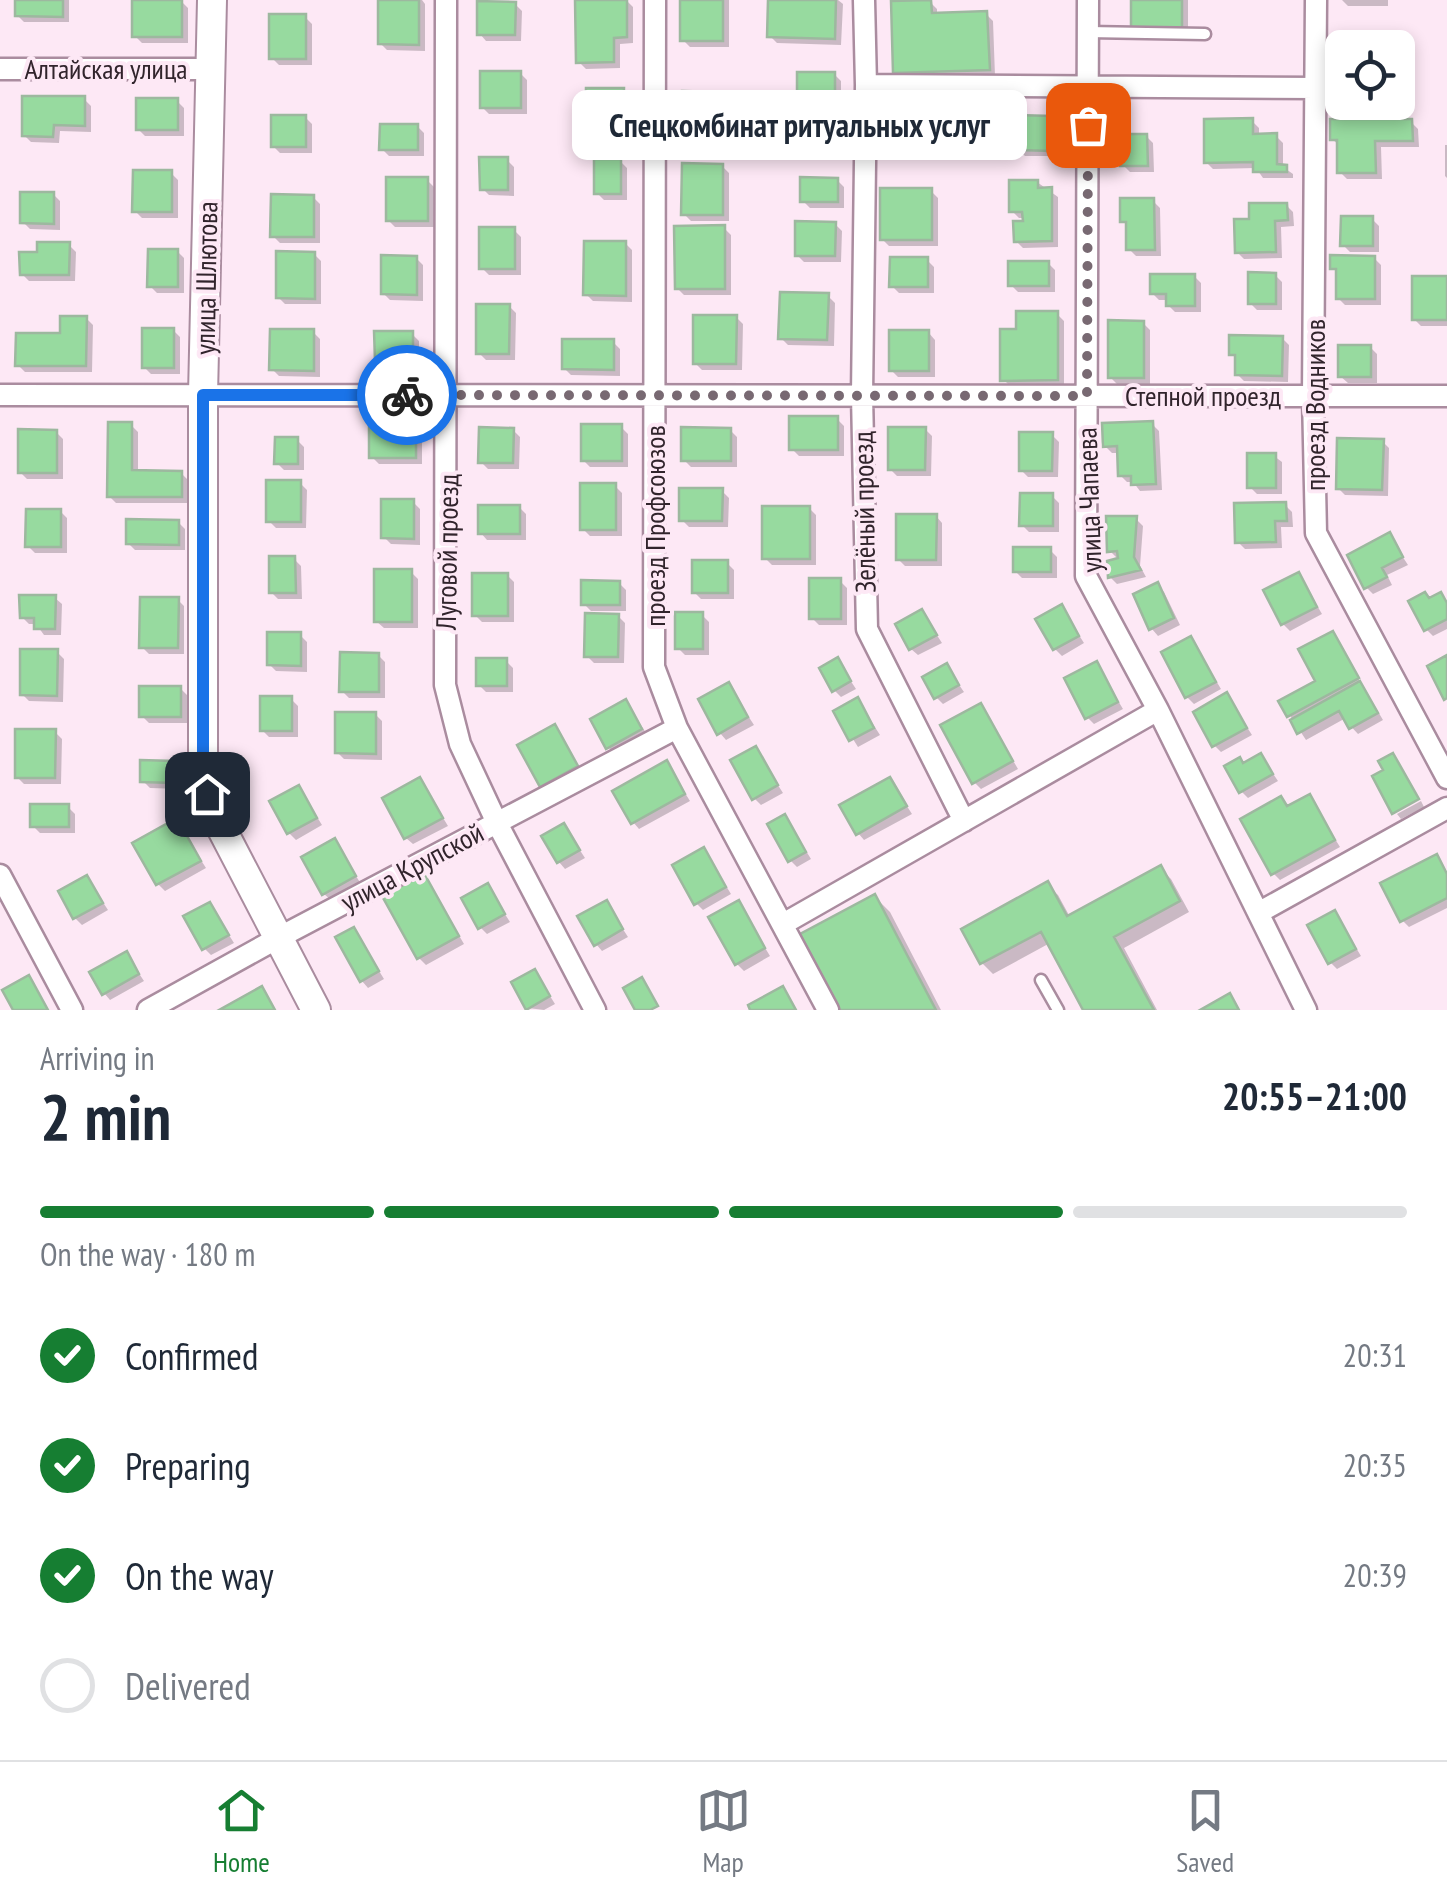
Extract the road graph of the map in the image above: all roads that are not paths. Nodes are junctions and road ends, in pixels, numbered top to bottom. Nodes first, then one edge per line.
1 (212, 0) edge
2 (446, 0) edge
3 (655, 0) edge
4 (864, 0) edge
5 (1088, 0) edge
6 (1316, 0) edge
7 (1088, 32) junction
8 (1205, 34) dead end
9 (0, 69) edge
10 (211, 69) junction
11 (866, 85) junction
12 (1088, 86) junction
13 (1316, 88) junction
14 (0, 395) edge
15 (203, 395) junction
16 (448, 395) junction
17 (656, 396) junction
18 (862, 396) junction
19 (1087, 396) junction
20 (1313, 396) junction
21 (1447, 396) edge
22 (1158, 710) junction
23 (677, 728) junction
24 (1447, 778) edge
25 (1447, 808) edge
26 (964, 821) junction
27 (496, 823) junction
28 (0, 874) edge
29 (1258, 913) junction
30 (783, 924) junction
31 (278, 938) junction
32 (1041, 980) dead end
33 (72, 1010) edge
34 (148, 1010) edge
35 (316, 1010) edge
36 (595, 1010) edge
37 (828, 1010) edge
38 (1058, 1010) edge
39 (1306, 1010) edge

1 - 10 main road, улица Шлютова
2 - 16 street, Луговой проезд
3 - 17 street, проезд Профсоюзов
4 - 11 street, Зелёный проезд
5 - 7 street, улица Чапаева
6 - 13 street, проезд Водников
7 - 8 lane
7 - 12 street, улица Чапаева
9 - 10 street, Алтайская улица
10 - 15 main road, улица Шлютова
11 - 12 street
11 - 18 street, Зелёный проезд
12 - 13 street
12 - 19 street, улица Чапаева
13 - 20 street, проезд Водников
14 - 15 street, Степной проезд
15 - 16 street, Степной проезд
15 - 31 main road, улица Шлютова
16 - 17 street, Степной проезд
16 - 27 street, Луговой проезд
17 - 18 street, Степной проезд
17 - 23 street, проезд Профсоюзов
18 - 19 street, Степной проезд
18 - 26 street, Зелёный проезд
19 - 20 street, Степной проезд
19 - 22 street, улица Чапаева
20 - 21 street, Степной проезд
20 - 24 street, проезд Водников
22 - 26 street
22 - 29 street, улица Чапаева
23 - 27 street, улица Крупской
23 - 30 street, проезд Профсоюзов
25 - 29 street
26 - 30 street
27 - 31 street, улица Крупской
27 - 36 street, Луговой проезд
28 - 33 street
29 - 39 street, улица Чапаева
30 - 37 street, проезд Профсоюзов
31 - 34 street, улица Крупской
31 - 35 main road, улица Шлютова
32 - 38 lane

